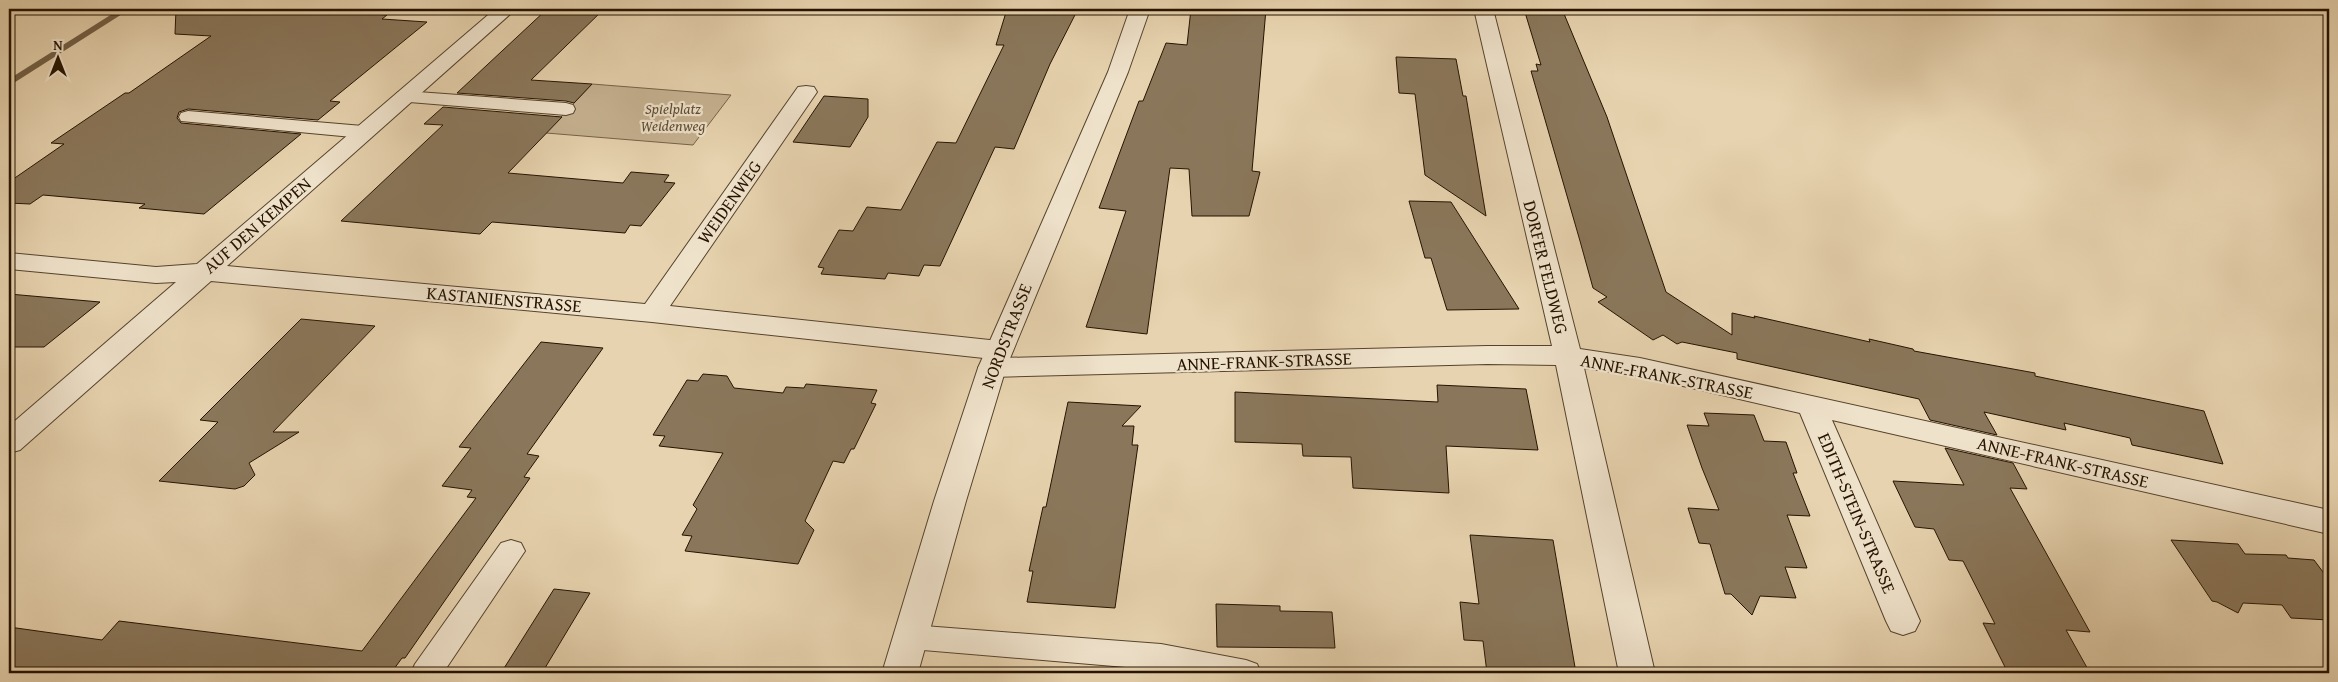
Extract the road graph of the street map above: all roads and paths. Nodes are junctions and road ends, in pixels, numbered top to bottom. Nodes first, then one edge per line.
1 (506, 9) edge
2 (1140, 9) edge
3 (1484, 9) edge
4 (806, 92) dead end
5 (404, 97) junction
6 (566, 109) dead end
7 (188, 117) dead end
8 (363, 132) junction
9 (9, 261) edge
10 (203, 272) junction
11 (652, 313) junction
12 (1568, 357) junction
13 (995, 359) junction
14 (1811, 405) junction
15 (9, 442) edge
16 (2329, 522) edge
17 (511, 551) dead end
18 (1903, 621) dead end
19 (910, 637) junction
20 (426, 673) edge
21 (900, 673) edge
22 (1246, 673) edge
23 (1637, 673) edge

1 - 5 street, AUF DEN KEMPEN
2 - 13 street, NORDSTRASSE
3 - 12 street, DORFER FELDWEG
4 - 11 street, WEIDENWEG
5 - 6 lane
5 - 8 street, AUF DEN KEMPEN
7 - 8 lane
8 - 10 street, AUF DEN KEMPEN
9 - 10 street, KASTANIENSTRASSE
10 - 11 street, KASTANIENSTRASSE
10 - 15 street, AUF DEN KEMPEN
11 - 13 street, KASTANIENSTRASSE
12 - 13 street, ANNE-FRANK-STRASSE
12 - 14 street, ANNE-FRANK-STRASSE
12 - 23 street, DORFER FELDWEG
13 - 19 street, NORDSTRASSE
14 - 16 street, ANNE-FRANK-STRASSE
14 - 18 street, EDITH-STEIN-STRASSE
17 - 20 lane
19 - 21 street, NORDSTRASSE
19 - 22 lane

